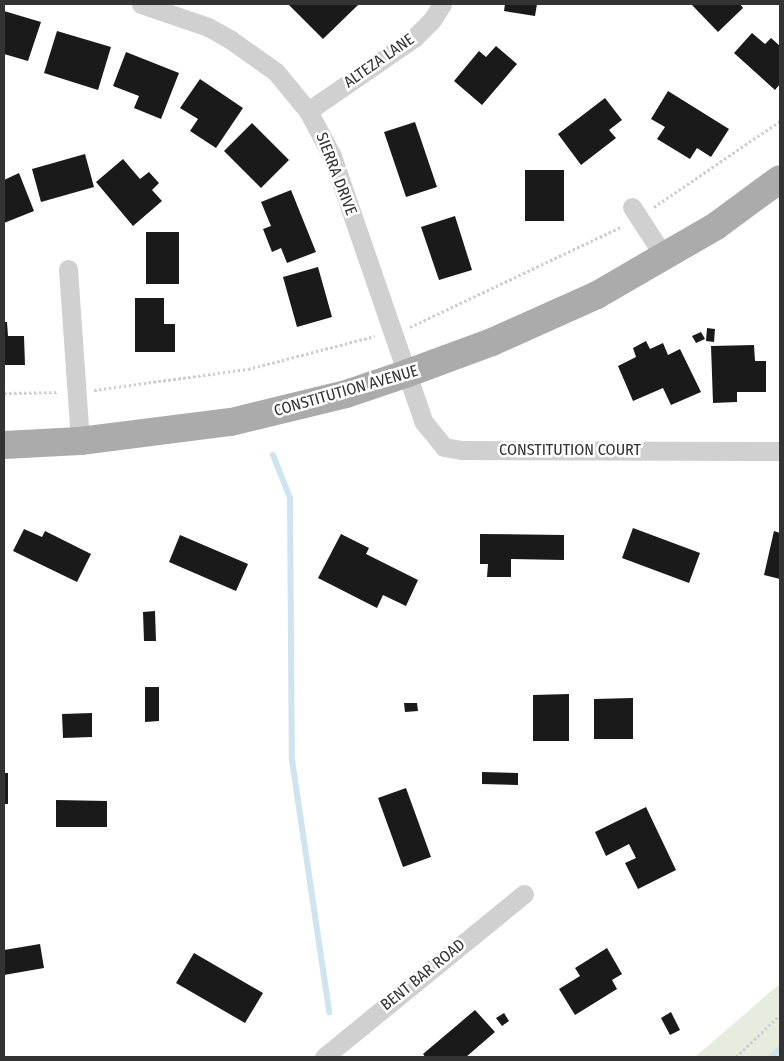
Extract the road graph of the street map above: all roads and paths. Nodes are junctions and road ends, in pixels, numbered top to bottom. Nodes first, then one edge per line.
1 (141, 4) edge
2 (442, 4) edge
3 (308, 111) junction
4 (780, 121) edge
5 (780, 179) edge
6 (636, 212) junction
7 (665, 258) junction
8 (68, 269) dead end
9 (393, 332) junction
10 (408, 373) junction
11 (76, 391) junction
12 (4, 394) edge
13 (80, 441) junction
14 (4, 444) edge
15 (780, 451) edge
16 (524, 894) dead end
17 (780, 1015) edge
18 (324, 1057) edge
19 (736, 1057) edge

1 - 3 street, SIERRA DRIVE
2 - 3 street, ALTEZA LANE
3 - 9 street, SIERRA DRIVE
4 - 6 path
5 - 7 main road, CONSTITUTION AVENUE
6 - 7 street
6 - 9 path
7 - 10 main road, CONSTITUTION AVENUE
8 - 11 street
9 - 10 street, SIERRA DRIVE
9 - 11 path
10 - 13 main road, CONSTITUTION AVENUE
10 - 15 street, CONSTITUTION COURT
11 - 12 path
11 - 13 street
13 - 14 main road, CONSTITUTION AVENUE
16 - 18 street, BENT BAR ROAD
17 - 19 path

